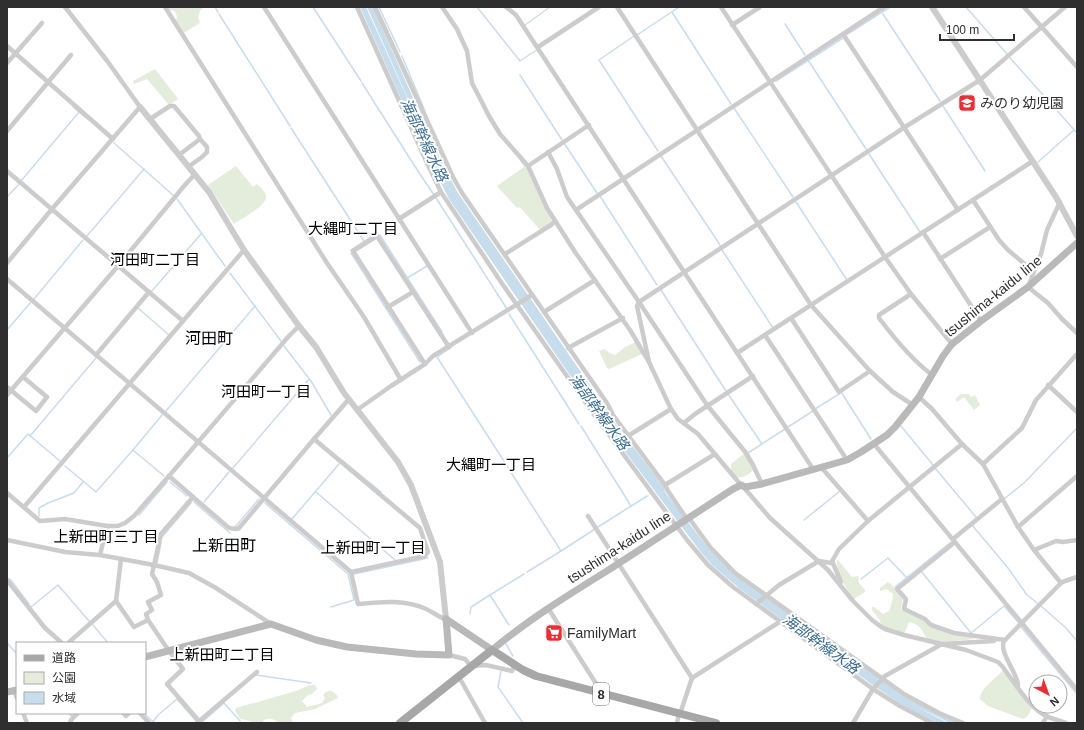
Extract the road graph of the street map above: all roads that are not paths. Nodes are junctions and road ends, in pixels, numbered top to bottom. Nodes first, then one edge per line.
1 (65, 7) edge
2 (165, 7) edge
3 (264, 7) edge
4 (357, 7) edge
5 (375, 7) edge
6 (442, 7) edge
7 (506, 7) edge
8 (588, 7) edge
9 (599, 7) edge
10 (617, 7) edge
11 (721, 7) edge
12 (760, 7) edge
13 (884, 7) edge
14 (932, 7) edge
15 (1024, 7) edge
16 (1065, 7) edge
17 (592, 12) junction
18 (42, 23) dead end
19 (732, 25) junction
20 (1042, 27) junction
21 (843, 34) junction
22 (7, 46) edge
23 (538, 47) junction
24 (16, 53) junction
25 (71, 55) dead end
26 (7, 63) edge
27 (1077, 67) edge
28 (980, 80) junction
29 (48, 82) junction
30 (770, 82) junction
31 (140, 107) junction
32 (150, 119) junction
33 (589, 125) junction
34 (905, 127) junction
35 (697, 130) junction
36 (7, 131) edge
37 (113, 139) junction
38 (200, 139) junction
39 (548, 152) junction
40 (179, 155) junction
41 (1033, 160) junction
42 (528, 166) junction
43 (188, 167) junction
44 (7, 171) edge
45 (195, 174) junction
46 (831, 176) junction
47 (623, 178) junction
48 (441, 192) junction
49 (972, 200) junction
50 (1060, 202) junction
51 (52, 209) junction
52 (576, 210) junction
53 (958, 210) junction
54 (399, 219) junction
55 (555, 221) junction
56 (758, 224) junction
57 (990, 227) junction
58 (923, 232) junction
59 (1077, 236) edge
60 (1077, 244) edge
61 (244, 250) junction
62 (504, 254) junction
63 (885, 257) junction
64 (940, 259) junction
65 (7, 263) edge
66 (118, 266) junction
67 (1034, 270) junction
68 (684, 272) junction
69 (1043, 273) junction
70 (7, 279) edge
71 (595, 280) junction
72 (1028, 287) junction
73 (149, 292) junction
74 (413, 292) junction
75 (911, 294) junction
76 (532, 295) junction
77 (639, 302) junction
78 (518, 305) junction
79 (811, 305) junction
80 (388, 307) junction
81 (544, 312) junction
82 (623, 318) junction
83 (791, 318) junction
84 (183, 321) junction
85 (981, 321) junction
86 (299, 326) junction
87 (65, 328) junction
88 (472, 333) junction
89 (1077, 333) edge
90 (765, 335) junction
91 (952, 344) junction
92 (449, 347) junction
93 (568, 348) junction
94 (737, 353) junction
95 (1077, 354) edge
96 (96, 355) junction
97 (649, 362) junction
98 (425, 364) junction
99 (870, 371) junction
100 (932, 375) junction
101 (753, 376) junction
102 (23, 377) junction
103 (401, 380) junction
104 (130, 383) junction
105 (1048, 385) junction
106 (9, 389) edge
107 (7, 395) edge
108 (919, 397) junction
109 (349, 399) junction
110 (708, 405) junction
111 (913, 405) junction
112 (671, 409) junction
113 (358, 410) junction
114 (1077, 412) edge
115 (684, 423) junction
116 (628, 436) junction
117 (314, 439) junction
118 (198, 442) junction
119 (874, 444) junction
120 (962, 444) junction
121 (715, 454) junction
122 (847, 460) junction
123 (982, 464) junction
124 (821, 467) junction
125 (813, 469) junction
126 (169, 476) junction
127 (1077, 476) edge
128 (762, 484) junction
129 (665, 485) junction
130 (743, 486) junction
131 (910, 487) junction
132 (7, 493) edge
133 (193, 497) junction
134 (264, 498) junction
135 (1002, 499) junction
136 (24, 507) junction
137 (588, 516) dead end
138 (688, 518) junction
139 (868, 522) junction
140 (678, 525) junction
141 (107, 526) junction
142 (1018, 527) junction
143 (7, 540) edge
144 (954, 540) junction
145 (1077, 540) edge
146 (1034, 550) junction
147 (100, 555) junction
148 (121, 559) junction
149 (832, 561) junction
150 (817, 562) junction
151 (619, 563) junction
152 (154, 564) junction
153 (351, 572) junction
154 (1077, 577) edge
155 (7, 580) edge
156 (1061, 584) junction
157 (842, 586) junction
158 (766, 596) junction
159 (116, 601) junction
160 (757, 603) junction
161 (548, 608) junction
162 (148, 620) junction
163 (446, 620) junction
164 (781, 621) junction
165 (1022, 623) junction
166 (271, 624) junction
167 (1005, 640) junction
168 (61, 642) edge
169 (69, 642) edge
170 (942, 644) junction
171 (492, 650) junction
172 (168, 651) junction
173 (449, 655) junction
174 (146, 657) edge
175 (516, 665) junction
176 (471, 666) junction
177 (257, 672) dead end
178 (459, 677) junction
179 (692, 678) junction
180 (882, 680) junction
181 (1018, 686) junction
182 (874, 688) junction
183 (1077, 690) edge
184 (603, 694) junction
185 (24, 714) edge
186 (77, 714) edge
187 (141, 714) edge
188 (680, 714) junction
189 (1047, 716) junction
190 (198, 722) edge
191 (28, 723) edge
192 (70, 723) edge
193 (149, 723) edge
194 (400, 723) edge
195 (486, 723) edge
196 (677, 723) edge
197 (716, 723) edge
198 (853, 723) edge
199 (932, 723) edge
200 (963, 723) edge
201 (1043, 723) edge
202 (1066, 723) edge

1 - 31 street
2 - 103 street
3 - 54 street
4 - 48 street
5 - 62 street
6 - 42 street
7 - 23 street
8 - 17 street
9 - 17 street
10 - 35 street
11 - 19 street
12 - 19 street
13 - 21 street
14 - 28 street
15 - 20 street
16 - 20 street
17 - 23 street
18 - 24 street
19 - 30 street
20 - 27 street
20 - 28 street
21 - 30 street
21 - 34 street
22 - 24 street
23 - 33 street
24 - 26 street
24 - 29 street
25 - 29 street
28 - 34 street
28 - 41 street
29 - 36 street
29 - 37 street
30 - 35 street
30 - 46 street
31 - 32 street
31 - 37 street
32 - 38 street
32 - 40 street
33 - 39 street
33 - 47 street
34 - 46 street
34 - 53 street
35 - 47 street
35 - 56 street
37 - 51 street
38 - 40 street
38 - 43 street
39 - 42 street
39 - 52 street
40 - 43 street
41 - 49 street
41 - 50 street
42 - 55 street
43 - 45 street
44 - 51 street
45 - 61 street
45 - 66 street
46 - 56 street
46 - 63 street
47 - 52 street
47 - 68 street
48 - 54 street
48 - 78 street
49 - 53 street
49 - 57 street
50 - 59 street
50 - 67 street
51 - 65 street
51 - 66 street
52 - 77 street
53 - 58 street
54 - 88 street
55 - 62 street
55 - 71 street
56 - 68 street
56 - 79 street
57 - 64 street
57 - 67 street
58 - 63 street
58 - 64 street
60 - 69 main road, tsushima-kaidu line
61 - 84 street
61 - 86 street
62 - 76 street
63 - 75 street
63 - 79 street
64 - 85 street
66 - 73 street
66 - 87 street
67 - 69 street
67 - 72 street
68 - 77 street
68 - 94 street
69 - 72 main road, tsushima-kaidu line
70 - 87 street
71 - 81 street
71 - 82 street
72 - 85 main road, tsushima-kaidu line
72 - 89 street
73 - 84 street
73 - 96 street
74 - 80 street
74 - 80 street
74 - 92 street
75 - 91 street
75 - 100 street
76 - 78 street
76 - 81 street
77 - 97 street
77 - 110 street
78 - 88 street
78 - 140 street
79 - 83 street
79 - 99 street
80 - 98 street
81 - 93 street
82 - 93 street
82 - 97 street
83 - 90 street
83 - 99 street
84 - 104 street
85 - 91 main road, tsushima-kaidu line
86 - 109 street
86 - 118 street
87 - 96 street
87 - 102 street
88 - 92 street
90 - 94 street
90 - 122 street
91 - 100 main road, tsushima-kaidu line
92 - 98 street
93 - 116 street
94 - 101 street
95 - 105 street
96 - 104 street
97 - 112 street
98 - 103 street
99 - 111 street
100 - 108 main road, tsushima-kaidu line
101 - 110 street
101 - 125 street
102 - 106 street
102 - 106 street
103 - 113 street
104 - 118 street
104 - 136 street
105 - 114 street
105 - 123 street
106 - 107 street
108 - 111 main road, tsushima-kaidu line
108 - 120 street
109 - 113 street
109 - 117 street
110 - 115 street
110 - 128 street
111 - 119 main road, tsushima-kaidu line
112 - 115 street
112 - 116 street
113 - 163 street
115 - 121 street
116 - 129 street
117 - 134 street
117 - 153 street
118 - 126 street
118 - 134 street
119 - 122 main road, tsushima-kaidu line
119 - 131 street
120 - 123 street
120 - 131 street
121 - 129 street
121 - 130 street
122 - 124 main road, tsushima-kaidu line
123 - 135 street
124 - 125 main road, tsushima-kaidu line
124 - 139 street
125 - 128 main road, tsushima-kaidu line
126 - 133 street
126 - 141 street
127 - 142 street
128 - 130 main road, tsushima-kaidu line
129 - 138 street
130 - 138 main road, tsushima-kaidu line
130 - 150 street
131 - 139 street
131 - 144 street
132 - 136 street
133 - 134 street
133 - 152 street
134 - 153 street
135 - 142 street
135 - 144 street
136 - 141 street
137 - 151 street
138 - 140 main road, tsushima-kaidu line
138 - 158 street
139 - 149 street
140 - 151 main road, tsushima-kaidu line
140 - 160 street
141 - 147 street
142 - 146 street
143 - 147 street
144 - 165 street
144 - 167 street
145 - 146 street
146 - 156 street
147 - 148 street
148 - 152 street
148 - 159 street
149 - 150 street
149 - 157 street
150 - 157 street
150 - 158 street
151 - 161 main road, tsushima-kaidu line
151 - 179 street
152 - 162 street
152 - 166 street
153 - 163 street
154 - 156 street
155 - 168 street
156 - 165 street
157 - 170 street
158 - 160 street
158 - 180 street
159 - 162 street
159 - 169 street
160 - 164 street
161 - 171 main road, tsushima-kaidu line
161 - 184 street
162 - 172 street
163 - 171 main road
163 - 173 main road
164 - 179 street
164 - 182 street
165 - 167 street
165 - 183 street
166 - 172 main road
166 - 173 main road
167 - 170 street
167 - 181 street
170 - 180 street
170 - 181 street
171 - 175 main road, 8
171 - 176 main road
172 - 174 main road
172 - 190 street
173 - 176 street
175 - 176 street
175 - 184 main road, 8
176 - 178 main road
177 - 190 street
178 - 194 main road
178 - 195 street
179 - 188 street
180 - 182 street
180 - 200 street
181 - 189 street
182 - 198 street
182 - 199 street
184 - 188 main road, 8
185 - 191 street
186 - 192 street
187 - 193 street
188 - 196 street
188 - 197 main road, 8
189 - 201 street
189 - 202 street

